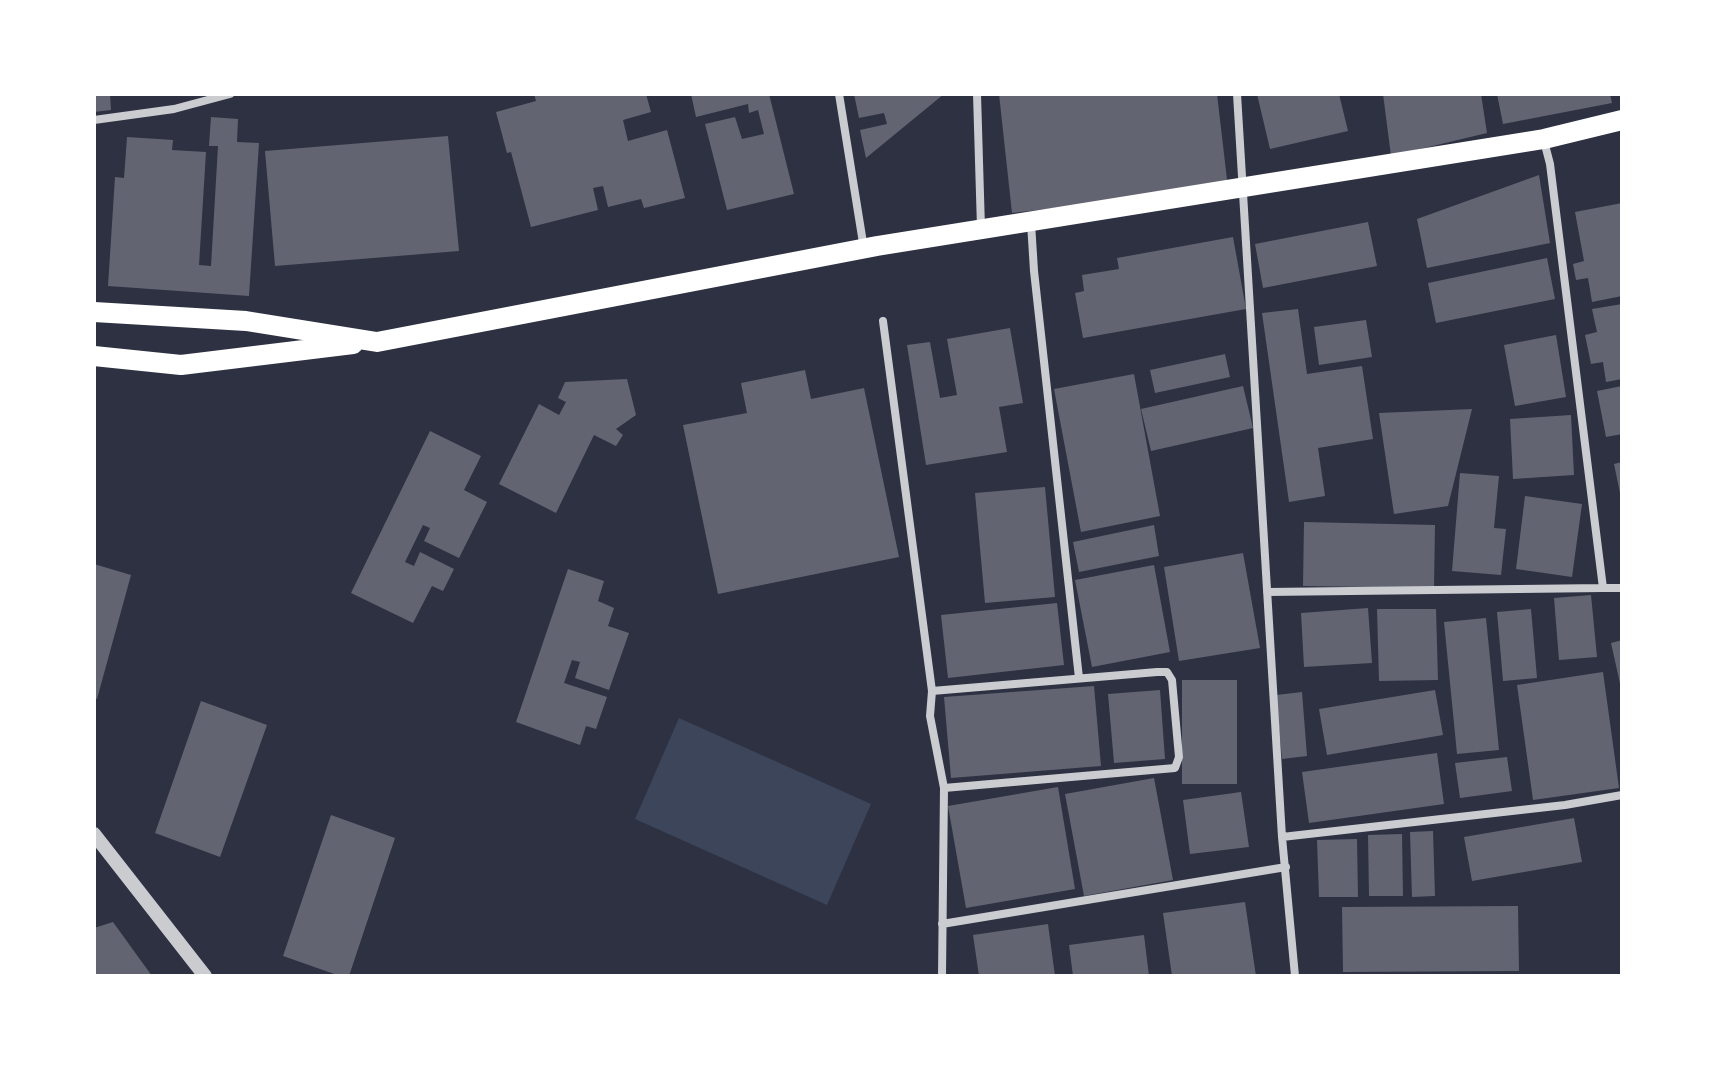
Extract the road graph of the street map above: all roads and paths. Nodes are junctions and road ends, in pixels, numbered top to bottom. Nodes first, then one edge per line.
1 (230, 94) edge
2 (839, 94) edge
3 (977, 94) edge
4 (1237, 94) edge
5 (94, 120) edge
6 (1622, 120) edge
7 (1544, 139) junction
8 (1243, 189) junction
9 (1031, 223) junction
10 (981, 228) junction
11 (864, 250) junction
12 (94, 312) edge
13 (883, 321) dead end
14 (377, 342) junction
15 (94, 356) edge
16 (1603, 588) junction
17 (1622, 588) edge
18 (1267, 592) junction
19 (1079, 678) junction
20 (932, 691) junction
21 (944, 788) junction
22 (1622, 795) edge
23 (94, 834) edge
24 (1282, 837) junction
25 (100, 848) edge
26 (1286, 867) junction
27 (942, 924) junction
28 (205, 976) edge
29 (942, 976) edge
30 (1295, 976) edge

1 - 5 street
2 - 11 street
3 - 10 street
4 - 8 street
6 - 7 main road
7 - 8 main road
7 - 16 street
8 - 9 main road
8 - 18 street
9 - 10 main road
9 - 19 street
10 - 11 main road
11 - 14 main road
12 - 14 main road
13 - 20 street
14 - 15 main road
16 - 17 street
16 - 18 street
18 - 24 street
19 - 20 street
19 - 21 street
20 - 21 street
21 - 27 street
22 - 24 street
23 - 25 street
24 - 26 street
25 - 28 street
26 - 27 street
26 - 30 street
27 - 29 street

